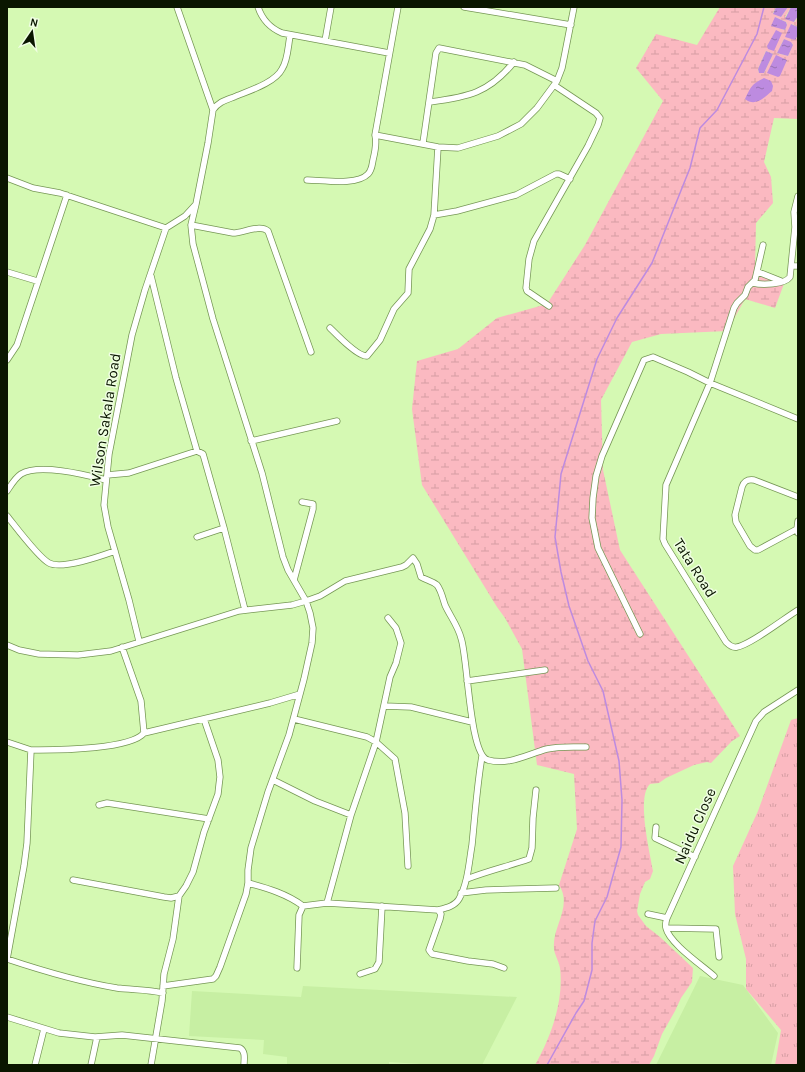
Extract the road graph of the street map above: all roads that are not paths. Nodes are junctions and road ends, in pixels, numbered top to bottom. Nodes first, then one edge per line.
1 (177, 7) edge
2 (258, 7) edge
3 (331, 7) edge
4 (398, 7) edge
5 (464, 7) edge
6 (574, 7) edge
7 (570, 25) junction
8 (290, 36) junction
9 (325, 41) junction
10 (389, 53) junction
11 (514, 62) junction
12 (555, 83) junction
13 (430, 102) junction
14 (213, 110) junction
15 (375, 135) junction
16 (423, 143) junction
17 (438, 147) junction
18 (7, 178) edge
19 (570, 178) junction
20 (307, 180) dead end
21 (66, 195) junction
22 (798, 196) edge
23 (196, 204) junction
24 (434, 215) junction
25 (191, 225) junction
26 (166, 228) junction
27 (764, 245) dead end
28 (795, 266) edge
29 (7, 272) edge
30 (758, 272) junction
31 (151, 276) junction
32 (37, 282) junction
33 (782, 282) junction
34 (753, 283) junction
35 (549, 306) dead end
36 (330, 328) dead end
37 (311, 352) dead end
38 (7, 360) edge
39 (710, 383) junction
40 (798, 419) edge
41 (337, 421) dead end
42 (252, 441) junction
43 (197, 451) junction
44 (106, 477) junction
45 (7, 491) edge
46 (798, 497) edge
47 (302, 502) dead end
48 (7, 516) edge
49 (798, 521) edge
50 (224, 528) junction
51 (797, 531) edge
52 (197, 537) dead end
53 (115, 551) junction
54 (294, 580) junction
55 (306, 601) junction
56 (245, 610) junction
57 (798, 610) edge
58 (388, 618) dead end
59 (640, 634) dead end
60 (139, 641) junction
61 (7, 645) edge
62 (122, 647) junction
63 (545, 670) dead end
64 (467, 681) junction
65 (798, 690) edge
66 (300, 694) junction
67 (384, 706) junction
68 (204, 718) junction
69 (294, 719) junction
70 (472, 722) junction
71 (144, 733) junction
72 (7, 742) edge
73 (376, 742) junction
74 (586, 747) dead end
75 (31, 750) junction
76 (482, 756) junction
77 (273, 780) junction
78 (536, 790) dead end
79 (99, 805) dead end
80 (351, 815) junction
81 (209, 819) junction
82 (656, 827) dead end
83 (694, 858) junction
84 (408, 866) dead end
85 (467, 879) junction
86 (73, 880) dead end
87 (248, 883) junction
88 (556, 888) dead end
89 (461, 893) junction
90 (179, 896) junction
91 (327, 903) junction
92 (302, 906) junction
93 (382, 906) junction
94 (438, 910) junction
95 (648, 914) dead end
96 (666, 918) junction
97 (666, 928) junction
98 (719, 956) dead end
99 (7, 959) edge
100 (298, 968) dead end
101 (504, 968) dead end
102 (360, 974) dead end
103 (714, 976) dead end
104 (163, 989) junction
105 (7, 1017) edge
106 (44, 1029) junction
107 (97, 1037) junction
108 (156, 1038) junction
109 (35, 1065) edge
110 (91, 1065) edge
111 (151, 1065) edge
112 (244, 1065) edge

1 - 14 street
2 - 8 street
3 - 9 street
4 - 10 street
5 - 7 street
6 - 7 street
7 - 12 street
8 - 9 street
8 - 14 street
9 - 10 street
10 - 15 street
11 - 12 street
11 - 13 street
11 - 13 street
12 - 17 street
12 - 19 street
13 - 16 street
14 - 23 street
15 - 16 street
15 - 20 street
16 - 17 street
17 - 24 street
18 - 21 street
19 - 24 street
19 - 35 street
21 - 26 street
21 - 32 street
22 - 28 street
23 - 25 street
23 - 26 street
24 - 36 street
25 - 37 street
25 - 42 street
26 - 31 street, Wilson Sakala Road
27 - 30 street, Tata Road
28 - 33 street
29 - 32 street
30 - 33 street
30 - 34 street, Tata Road
31 - 43 street
31 - 44 street, Wilson Sakala Road
32 - 38 street
33 - 34 street
34 - 39 street, Tata Road
39 - 40 street
39 - 57 street, Tata Road
39 - 59 street
41 - 42 street
42 - 54 street
43 - 44 street
43 - 50 street
44 - 45 street
44 - 53 street, Wilson Sakala Road
46 - 51 street
47 - 54 street
48 - 53 street
49 - 51 street
50 - 52 street
50 - 56 street
53 - 60 street, Wilson Sakala Road
54 - 55 street
55 - 56 street
55 - 64 street
55 - 66 street
56 - 60 street
58 - 67 street
60 - 62 street
61 - 62 street
62 - 71 street
63 - 64 street
64 - 70 street
65 - 83 street, Naidu Close
66 - 68 street
66 - 69 street
67 - 70 street
67 - 73 street
68 - 71 street
68 - 81 street
69 - 73 street
69 - 77 street
70 - 76 street
71 - 75 street
72 - 75 street
73 - 80 street
73 - 84 street
74 - 76 street
75 - 99 street
76 - 85 street
77 - 80 street
77 - 87 street
78 - 85 street
79 - 81 street
80 - 91 street
81 - 90 street
82 - 83 street
83 - 96 street, Naidu Close
85 - 89 street
86 - 90 street
87 - 92 street
87 - 104 street
88 - 89 street
89 - 94 street
90 - 104 street
91 - 92 street
91 - 93 street
92 - 100 street
93 - 94 street
93 - 102 street
94 - 101 street
95 - 96 street
96 - 97 street, Naidu Close
97 - 98 street
97 - 103 street
99 - 104 street
104 - 108 street
105 - 106 street
106 - 107 street
106 - 109 street
107 - 108 street
107 - 110 street
108 - 111 street
108 - 112 street

